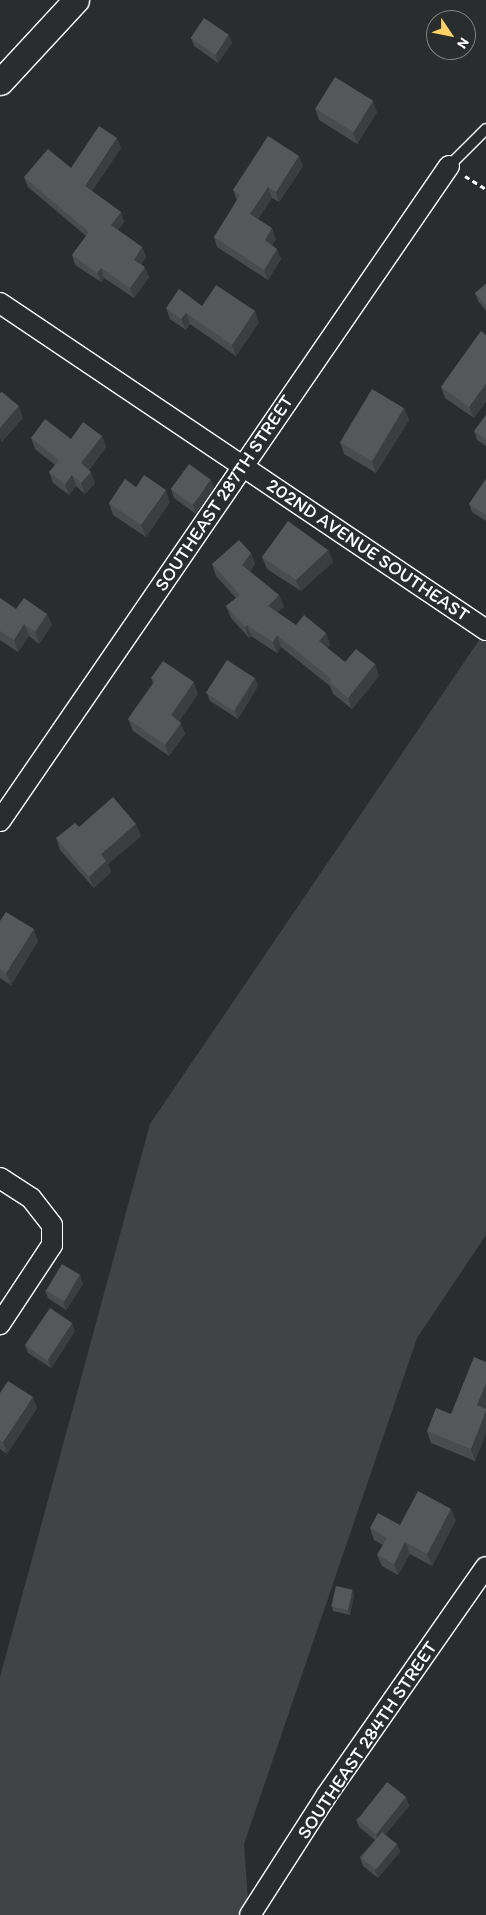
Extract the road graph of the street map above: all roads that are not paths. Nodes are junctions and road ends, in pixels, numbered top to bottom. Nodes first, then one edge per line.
1 (76, 0) edge
2 (0, 82) edge
3 (486, 129) edge
4 (449, 166) joint
5 (0, 303) edge
6 (242, 465) junction
7 (486, 630) edge
8 (0, 821) edge
9 (0, 1178) edge
10 (0, 1324) edge
11 (486, 1566) edge
12 (250, 1915) edge

1 - 2 street
3 - 4 lane
4 - 6 street, SOUTHEAST 287TH STREET
5 - 6 street, 202ND AVENUE SOUTHEAST
6 - 7 street, 202ND AVENUE SOUTHEAST
6 - 8 street, SOUTHEAST 287TH STREET
9 - 10 street
11 - 12 street, SOUTHEAST 284TH STREET

